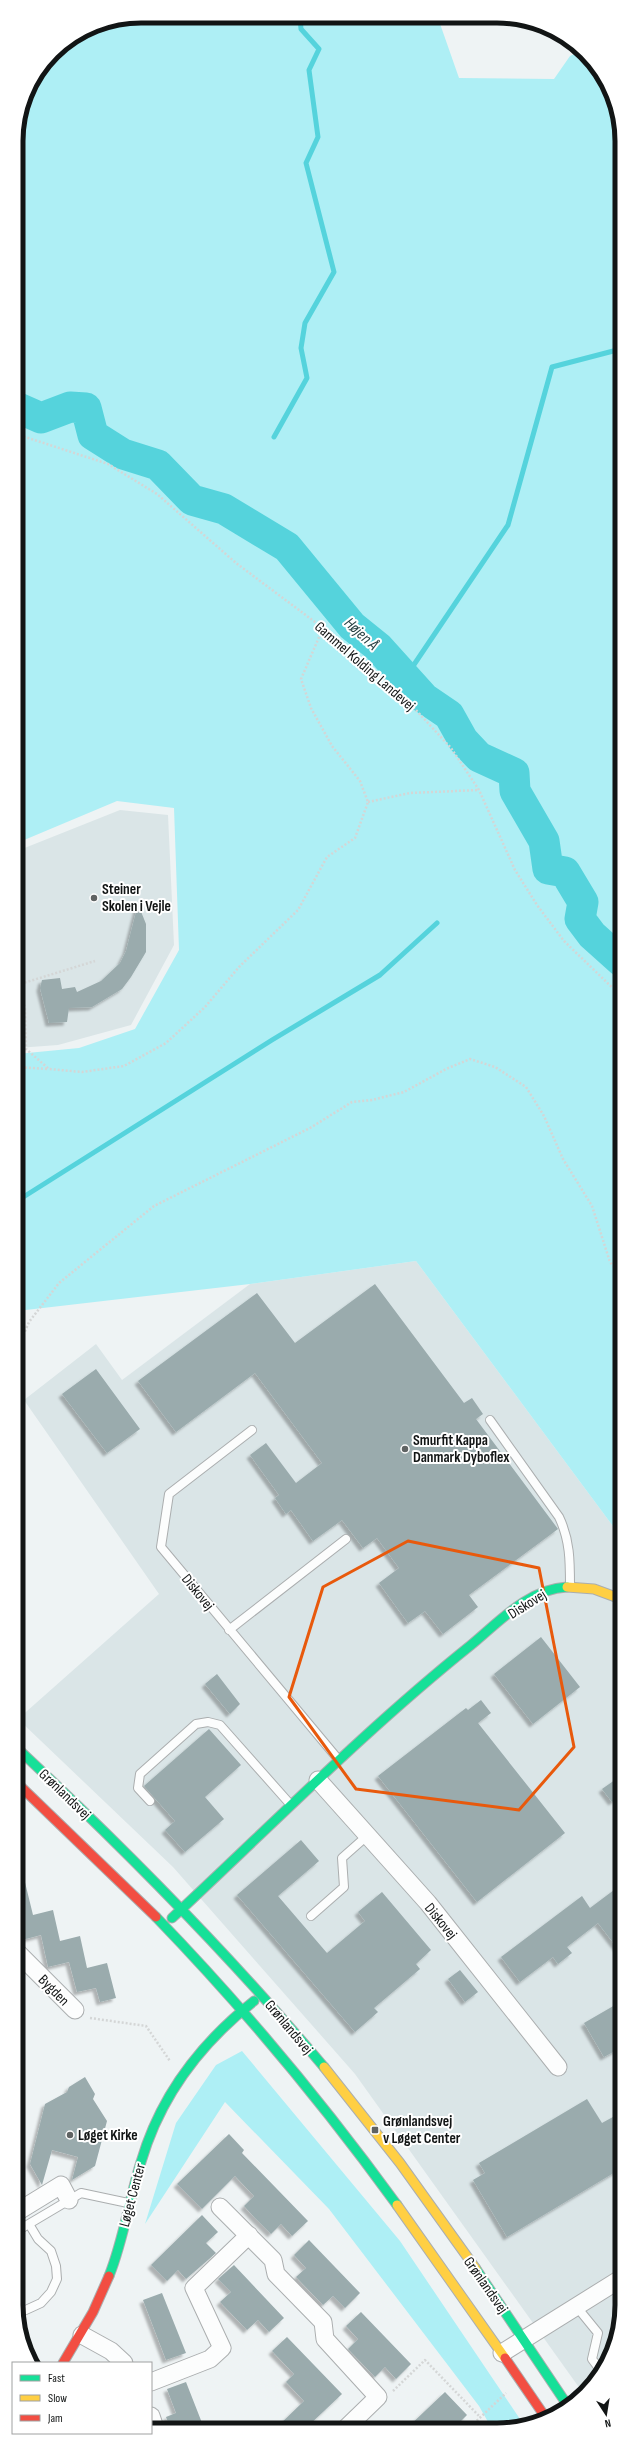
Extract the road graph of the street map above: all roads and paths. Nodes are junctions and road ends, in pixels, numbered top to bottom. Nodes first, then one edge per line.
1 (23, 436) edge
2 (323, 628) junction
3 (479, 790) junction
4 (368, 802) junction
5 (95, 961) dead end
6 (23, 983) edge
7 (615, 990) edge
8 (23, 1003) edge
9 (23, 1067) edge
10 (49, 1069) junction
11 (615, 1268) edge
12 (23, 1336) edge
13 (490, 1420) dead end
14 (252, 1430) dead end
15 (346, 1539) dead end
16 (570, 1586) junction
17 (615, 1597) edge
18 (229, 1630) junction
19 (23, 1754) edge
20 (338, 1759) junction
21 (318, 1780) junction
22 (23, 1789) edge
23 (150, 1801) dead end
24 (291, 1805) junction
25 (368, 1836) junction
26 (183, 1908) junction
27 (311, 1916) dead end
28 (164, 1925) junction
29 (23, 1958) edge
30 (262, 1995) junction
31 (75, 2010) joint
32 (242, 2010) junction
33 (558, 2067) dead end
34 (182, 2078) junction
35 (69, 2200) joint
36 (129, 2203) junction
37 (220, 2207) dead end
38 (23, 2218) edge
39 (249, 2235) junction
40 (615, 2282) edge
41 (576, 2306) junction
42 (23, 2311) edge
43 (82, 2335) junction
44 (524, 2340) junction
45 (502, 2353) junction
46 (64, 2362) edge
47 (123, 2362) edge
48 (597, 2366) edge
49 (152, 2382) edge
50 (521, 2382) junction
51 (378, 2397) junction
52 (565, 2401) edge
53 (543, 2414) edge
54 (480, 2417) junction
55 (351, 2423) edge
56 (474, 2423) edge

1 - 2 path, Gammel Kolding Landevej
2 - 3 path, Gammel Kolding Landevej
2 - 4 path
3 - 4 path
3 - 7 path, Gammel Kolding Landevej
4 - 10 path
5 - 6 path
8 - 10 path
9 - 10 path
11 - 12 path
13 - 16 lane
14 - 18 lane, Diskovej
15 - 18 lane
16 - 17 street, Diskovej
16 - 20 street, Diskovej
18 - 20 lane, Diskovej
19 - 26 street, Grønlandsvej
20 - 21 street, Diskovej
21 - 24 street, Diskovej
21 - 25 street, Diskovej
22 - 28 street, Grønlandsvej
23 - 24 lane
24 - 26 street, Diskovej
25 - 27 lane
25 - 33 street, Diskovej
26 - 28 street, Diskovej
26 - 30 street, Grønlandsvej
28 - 32 street, Grønlandsvej
29 - 31 street, Bygden
30 - 32 street, Løget Center
30 - 44 street, Grønlandsvej
31 - 34 path
32 - 34 street, Løget Center
32 - 45 street, Grønlandsvej
34 - 36 street, Løget Center
35 - 36 lane
35 - 38 street
36 - 43 street, Løget Center
37 - 39 street
38 - 42 lane
39 - 49 street
39 - 51 street
40 - 41 street
41 - 44 street
41 - 48 lane
43 - 46 street, Løget Center
43 - 47 street
44 - 45 street
44 - 52 street, Grønlandsvej
45 - 50 street, Grønlandsvej
50 - 53 street, Grønlandsvej
50 - 54 path
51 - 54 path
51 - 55 street
54 - 56 path

